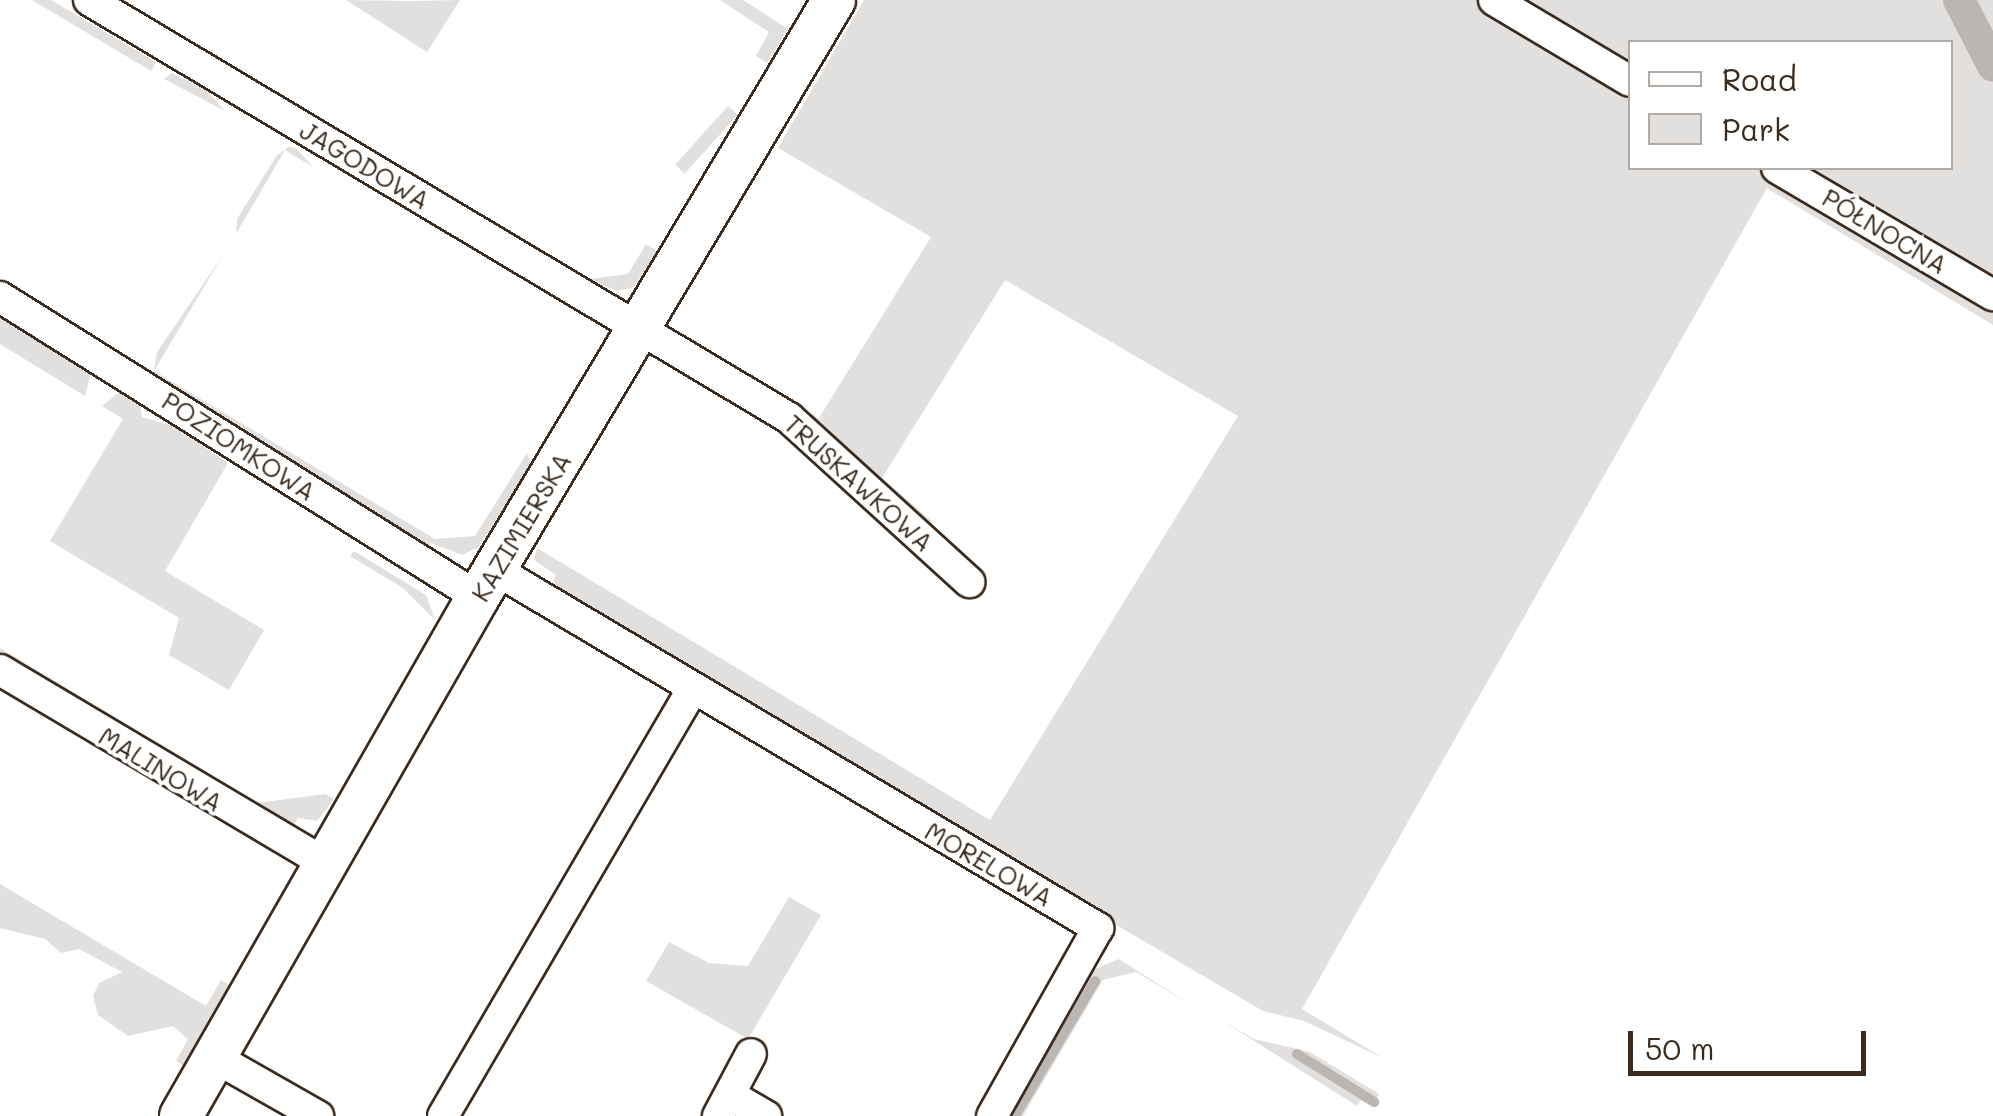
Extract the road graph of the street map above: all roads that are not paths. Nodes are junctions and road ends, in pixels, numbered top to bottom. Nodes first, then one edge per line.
1 (89, 0) edge
2 (834, 0) edge
3 (1494, 0) edge
4 (1628, 80) edge
5 (1780, 170) edge
6 (1993, 295) edge
7 (0, 297) edge
8 (640, 332) junction
9 (969, 582) dead end
10 (486, 583) junction
11 (0, 670) edge
12 (693, 689) junction
13 (325, 863) junction
14 (751, 1054) dead end
15 (214, 1057) junction
16 (724, 1106) edge
17 (180, 1116) edge
18 (318, 1116) edge
19 (444, 1116) edge
20 (766, 1116) edge
21 (992, 1116) edge

1 - 8 street, JAGODOWA
2 - 8 street, KAZIMIERSKA
3 - 4 street
5 - 6 street, PÓŁNOCNA
7 - 10 street, POZIOMKOWA
8 - 9 street, TRUSKAWKOWA
8 - 10 street, KAZIMIERSKA
10 - 12 street, MORELOWA
10 - 13 street, KAZIMIERSKA
11 - 13 street, MALINOWA
12 - 19 street
12 - 21 street, MORELOWA
13 - 15 street, KAZIMIERSKA
14 - 16 street
15 - 17 street, KAZIMIERSKA
15 - 18 street
16 - 20 street

